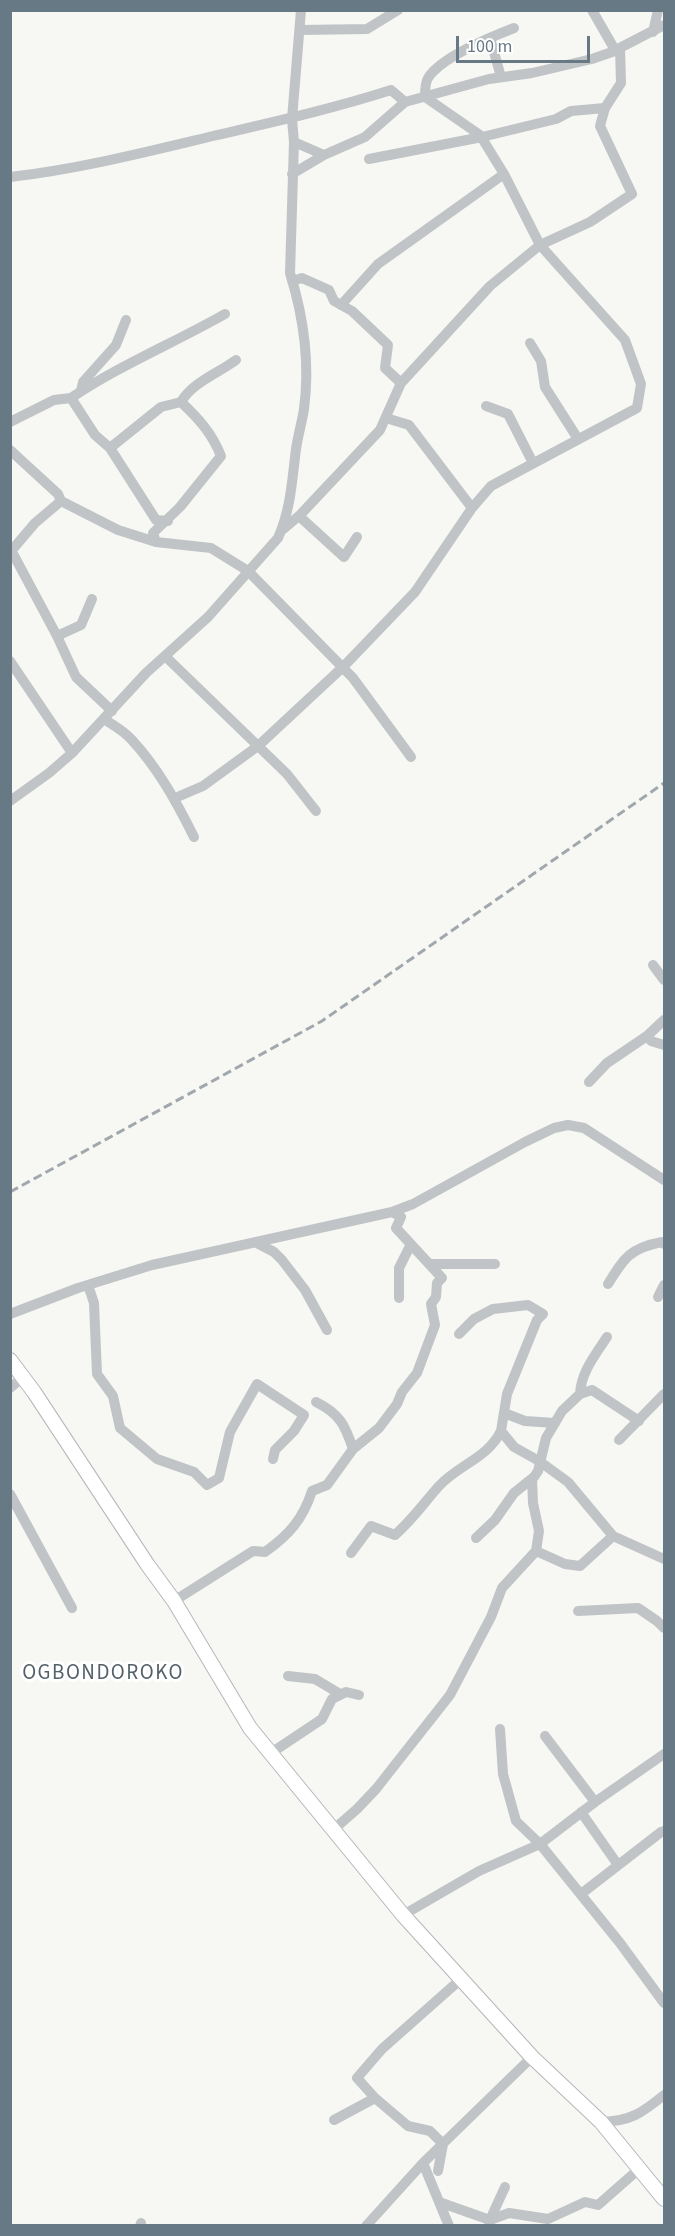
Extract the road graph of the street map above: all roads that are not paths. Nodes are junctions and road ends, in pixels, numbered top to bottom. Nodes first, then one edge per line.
1 (301, 10) edge
2 (398, 10) edge
3 (592, 10) edge
4 (658, 10) edge
5 (664, 25) edge
6 (514, 28) dead end
7 (300, 30) junction
8 (653, 32) junction
9 (490, 38) junction
10 (617, 49) junction
11 (501, 77) junction
12 (424, 97) junction
13 (405, 102) junction
14 (605, 108) junction
15 (292, 119) junction
16 (482, 137) junction
17 (294, 142) junction
18 (324, 155) junction
19 (369, 159) dead end
20 (292, 174) junction
21 (504, 174) junction
22 (10, 177) edge
23 (540, 245) junction
24 (292, 281) junction
25 (341, 305) junction
26 (225, 314) dead end
27 (126, 320) dead end
28 (530, 343) dead end
29 (236, 360) dead end
30 (401, 383) junction
31 (81, 391) junction
32 (71, 398) junction
33 (181, 402) junction
34 (486, 406) dead end
35 (386, 418) junction
36 (10, 422) edge
37 (578, 440) junction
38 (110, 448) junction
39 (10, 450) edge
40 (533, 463) junction
41 (61, 501) junction
42 (471, 508) junction
43 (299, 516) junction
44 (168, 521) junction
45 (281, 531) junction
46 (357, 537) dead end
47 (156, 543) junction
48 (11, 549) edge
49 (248, 571) junction
50 (92, 599) dead end
51 (57, 636) junction
52 (165, 656) junction
53 (10, 661) edge
54 (343, 667) junction
55 (108, 715) junction
56 (258, 746) junction
57 (72, 753) junction
58 (411, 757) dead end
59 (175, 798) junction
60 (10, 801) edge
61 (316, 811) dead end
62 (194, 837) dead end
63 (653, 965) dead end
64 (664, 980) edge
65 (664, 1020) edge
66 (647, 1036) junction
67 (664, 1045) edge
68 (589, 1082) dead end
69 (664, 1180) edge
70 (392, 1212) junction
71 (255, 1242) junction
72 (664, 1244) edge
73 (410, 1246) junction
74 (430, 1264) junction
75 (495, 1264) dead end
76 (608, 1284) dead end
77 (664, 1284) edge
78 (88, 1285) junction
79 (658, 1297) dead end
80 (399, 1298) dead end
81 (10, 1314) edge
82 (327, 1330) dead end
83 (459, 1334) dead end
84 (607, 1336) dead end
85 (10, 1360) edge
86 (22, 1377) junction
87 (10, 1388) edge
88 (580, 1394) junction
89 (664, 1394) edge
90 (316, 1402) dead end
91 (504, 1413) junction
92 (639, 1421) junction
93 (555, 1423) junction
94 (501, 1431) junction
95 (619, 1440) dead end
96 (353, 1449) junction
97 (273, 1459) dead end
98 (539, 1461) junction
99 (532, 1479) junction
100 (10, 1494) edge
101 (613, 1536) junction
102 (476, 1538) dead end
103 (536, 1551) junction
104 (351, 1552) dead end
105 (664, 1559) edge
106 (174, 1601) junction
107 (72, 1608) dead end
108 (578, 1611) dead end
109 (664, 1628) edge
110 (288, 1676) dead end
111 (340, 1694) junction
112 (360, 1695) dead end
113 (500, 1729) dead end
114 (545, 1736) dead end
115 (271, 1753) junction
116 (664, 1754) edge
117 (595, 1802) junction
118 (581, 1812) junction
119 (333, 1830) junction
120 (664, 1831) edge
121 (540, 1844) junction
122 (618, 1865) junction
123 (581, 1894) junction
124 (403, 1915) junction
125 (461, 1979) junction
126 (664, 2003) edge
127 (532, 2057) junction
128 (664, 2095) edge
129 (375, 2098) junction
130 (334, 2120) dead end
131 (601, 2122) junction
132 (443, 2144) junction
133 (423, 2163) junction
134 (639, 2169) junction
135 (438, 2171) dead end
136 (505, 2187) dead end
137 (664, 2199) edge
138 (439, 2202) junction
139 (488, 2223) edge
140 (366, 2226) edge
141 (449, 2226) edge

1 - 7 street
2 - 7 street
3 - 10 street
4 - 8 street
5 - 8 street
6 - 9 street
7 - 15 street
8 - 10 street
9 - 11 street
9 - 12 street
10 - 11 street
10 - 14 street
11 - 12 street
12 - 13 street
12 - 16 street
13 - 15 street
13 - 18 street
14 - 16 street
14 - 23 street
15 - 17 street
15 - 22 street
16 - 19 street
16 - 21 street
17 - 18 street
17 - 20 street
18 - 20 street
20 - 24 street
21 - 23 street
21 - 25 street
23 - 30 street
23 - 37 street
24 - 25 street
24 - 45 street
25 - 30 street
26 - 31 street
27 - 31 street
28 - 37 street
29 - 33 street
30 - 35 street
31 - 32 street
32 - 36 street
32 - 38 street
33 - 38 street
33 - 44 street
34 - 40 street
35 - 42 street
35 - 43 street
37 - 40 street
38 - 44 street
39 - 41 street
40 - 42 street
41 - 47 street
41 - 48 street
42 - 54 street
43 - 45 street
43 - 46 street
44 - 47 street
45 - 49 street
47 - 49 street
48 - 51 street
49 - 52 street
49 - 54 street
50 - 51 street
51 - 55 street
52 - 55 street
52 - 56 street
53 - 57 street
54 - 56 street
54 - 58 street
55 - 57 street
55 - 59 street
56 - 59 street
56 - 61 street
57 - 60 street
59 - 62 street
63 - 64 street
65 - 66 street
66 - 67 street
66 - 68 street
69 - 70 street
70 - 71 street
70 - 73 street
71 - 78 street
71 - 82 street
72 - 76 street
73 - 74 street
73 - 80 street
74 - 75 street
74 - 96 street
77 - 79 street
78 - 81 street
78 - 97 street
83 - 91 street
84 - 88 street
85 - 86 main road
86 - 87 street
86 - 106 main road
88 - 92 street
88 - 93 street
89 - 92 street
90 - 96 street
91 - 93 street
91 - 94 street
92 - 95 street
93 - 98 street
94 - 98 street
94 - 104 street
96 - 106 street
98 - 99 street
98 - 101 street
99 - 102 street
99 - 103 street
100 - 107 street
101 - 103 street
101 - 105 street
103 - 119 street
106 - 115 main road
108 - 109 street
110 - 111 street
111 - 112 street
111 - 115 street
113 - 121 street
114 - 117 street
115 - 119 main road
116 - 117 street
117 - 118 street
118 - 121 street
118 - 122 street
119 - 124 main road
120 - 122 street
121 - 123 street
121 - 124 street
122 - 123 street
123 - 126 street
124 - 125 main road
125 - 127 main road
125 - 129 street
127 - 131 main road
127 - 132 street
128 - 131 street
129 - 130 street
129 - 132 street
131 - 134 main road
132 - 133 street
132 - 135 street
133 - 138 street
133 - 140 street
134 - 137 main road
134 - 139 street
136 - 139 street
138 - 139 street
138 - 141 street

